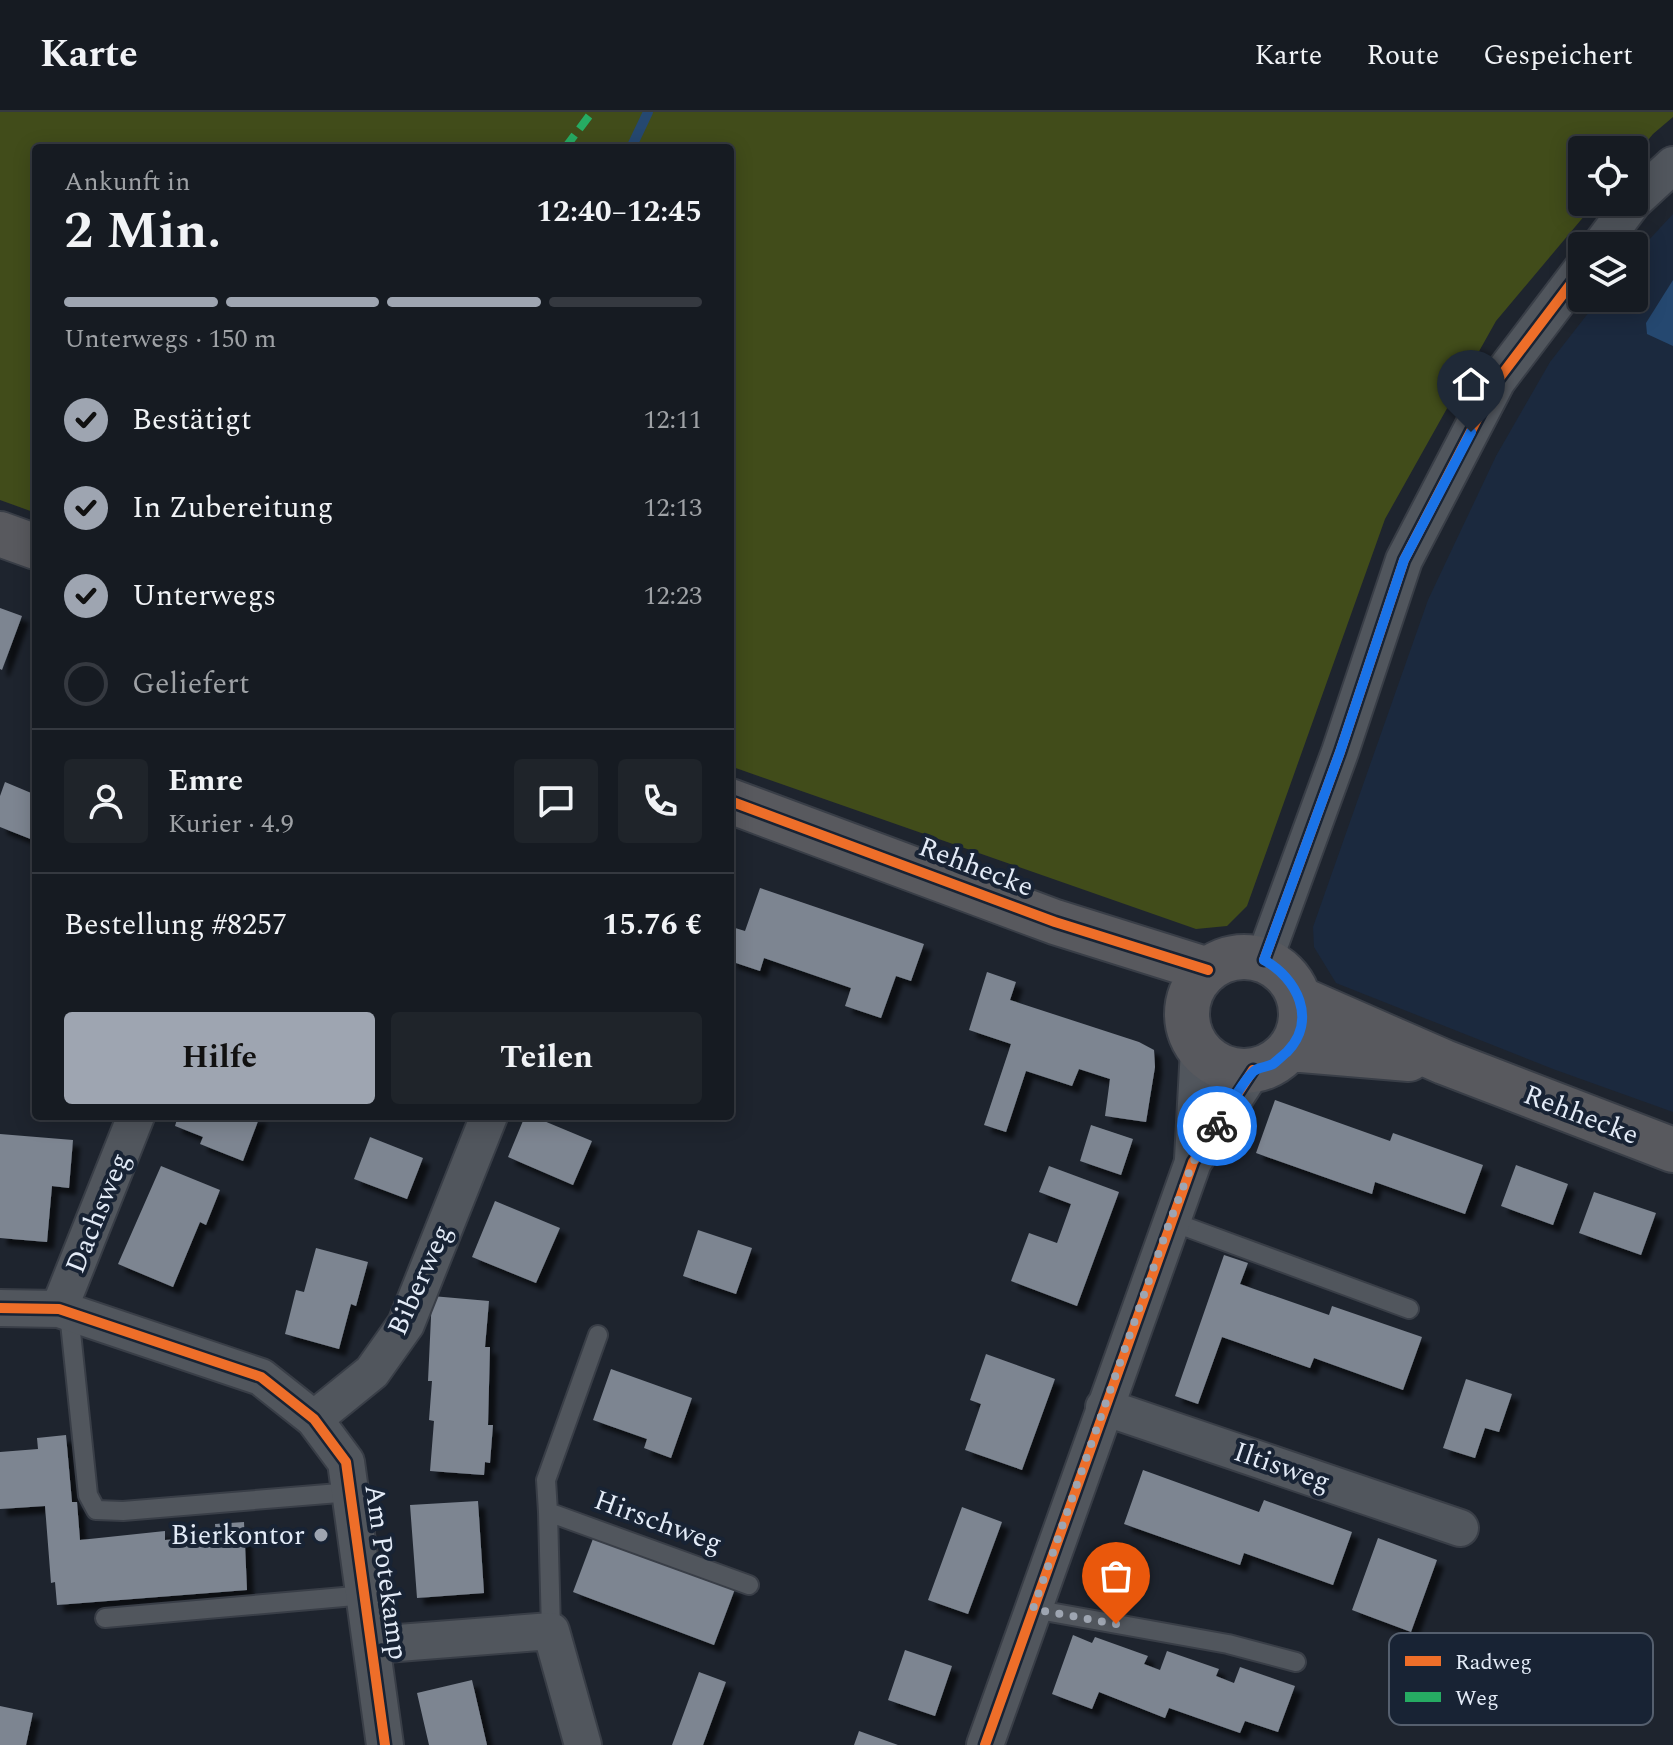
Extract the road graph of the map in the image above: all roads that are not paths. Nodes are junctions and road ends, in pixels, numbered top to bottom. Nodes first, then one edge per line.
1 (1673, 165) edge
2 (1648, 189) edge
3 (1623, 216) edge
4 (1611, 232) edge
5 (1568, 287) edge
6 (0, 534) edge
7 (32, 546) edge
8 (734, 802) edge
9 (1264, 960) junction
10 (1199, 984) junction
11 (1300, 999) junction
12 (1199, 1049) junction
13 (1271, 1060) junction
14 (1444, 1062) junction
15 (135, 1120) edge
16 (487, 1120) edge
17 (1673, 1150) edge
18 (1193, 1162) junction
19 (1170, 1221) junction
20 (0, 1308) edge
21 (1409, 1309) dead end
22 (64, 1311) junction
23 (598, 1335) dead end
24 (1104, 1407) junction
25 (314, 1419) junction
26 (351, 1492) junction
27 (548, 1512) junction
28 (1460, 1528) dead end
29 (749, 1585) dead end
30 (366, 1595) junction
31 (1033, 1609) junction
32 (105, 1618) dead end
33 (551, 1631) junction
34 (373, 1645) junction
35 (1296, 1662) dead end
36 (385, 1745) edge
37 (583, 1745) edge
38 (985, 1745) edge

1 - 2 street
3 - 4 street
5 - 9 street
6 - 7 street
8 - 10 street, Rehhecke
9 - 10 street
9 - 11 street
10 - 12 street
11 - 13 street
11 - 14 street, Rehhecke
12 - 13 street
12 - 18 street
13 - 14 street, Rehhecke
13 - 18 street
14 - 17 street, Rehhecke
15 - 22 street, Dachsweg
16 - 25 street, Biberweg
18 - 19 street
19 - 21 lane
19 - 24 street
20 - 22 street, Am Potekamp
22 - 25 street, Am Potekamp
22 - 26 lane
23 - 27 lane, Hirschweg
24 - 28 street, Iltisweg
24 - 31 street
25 - 26 street, Am Potekamp
26 - 30 street, Am Potekamp
27 - 29 lane, Hirschweg
27 - 33 lane, Hirschweg
30 - 32 lane
30 - 34 street, Am Potekamp
31 - 35 lane
31 - 38 street
33 - 34 street
33 - 37 street
34 - 36 street, Am Potekamp

